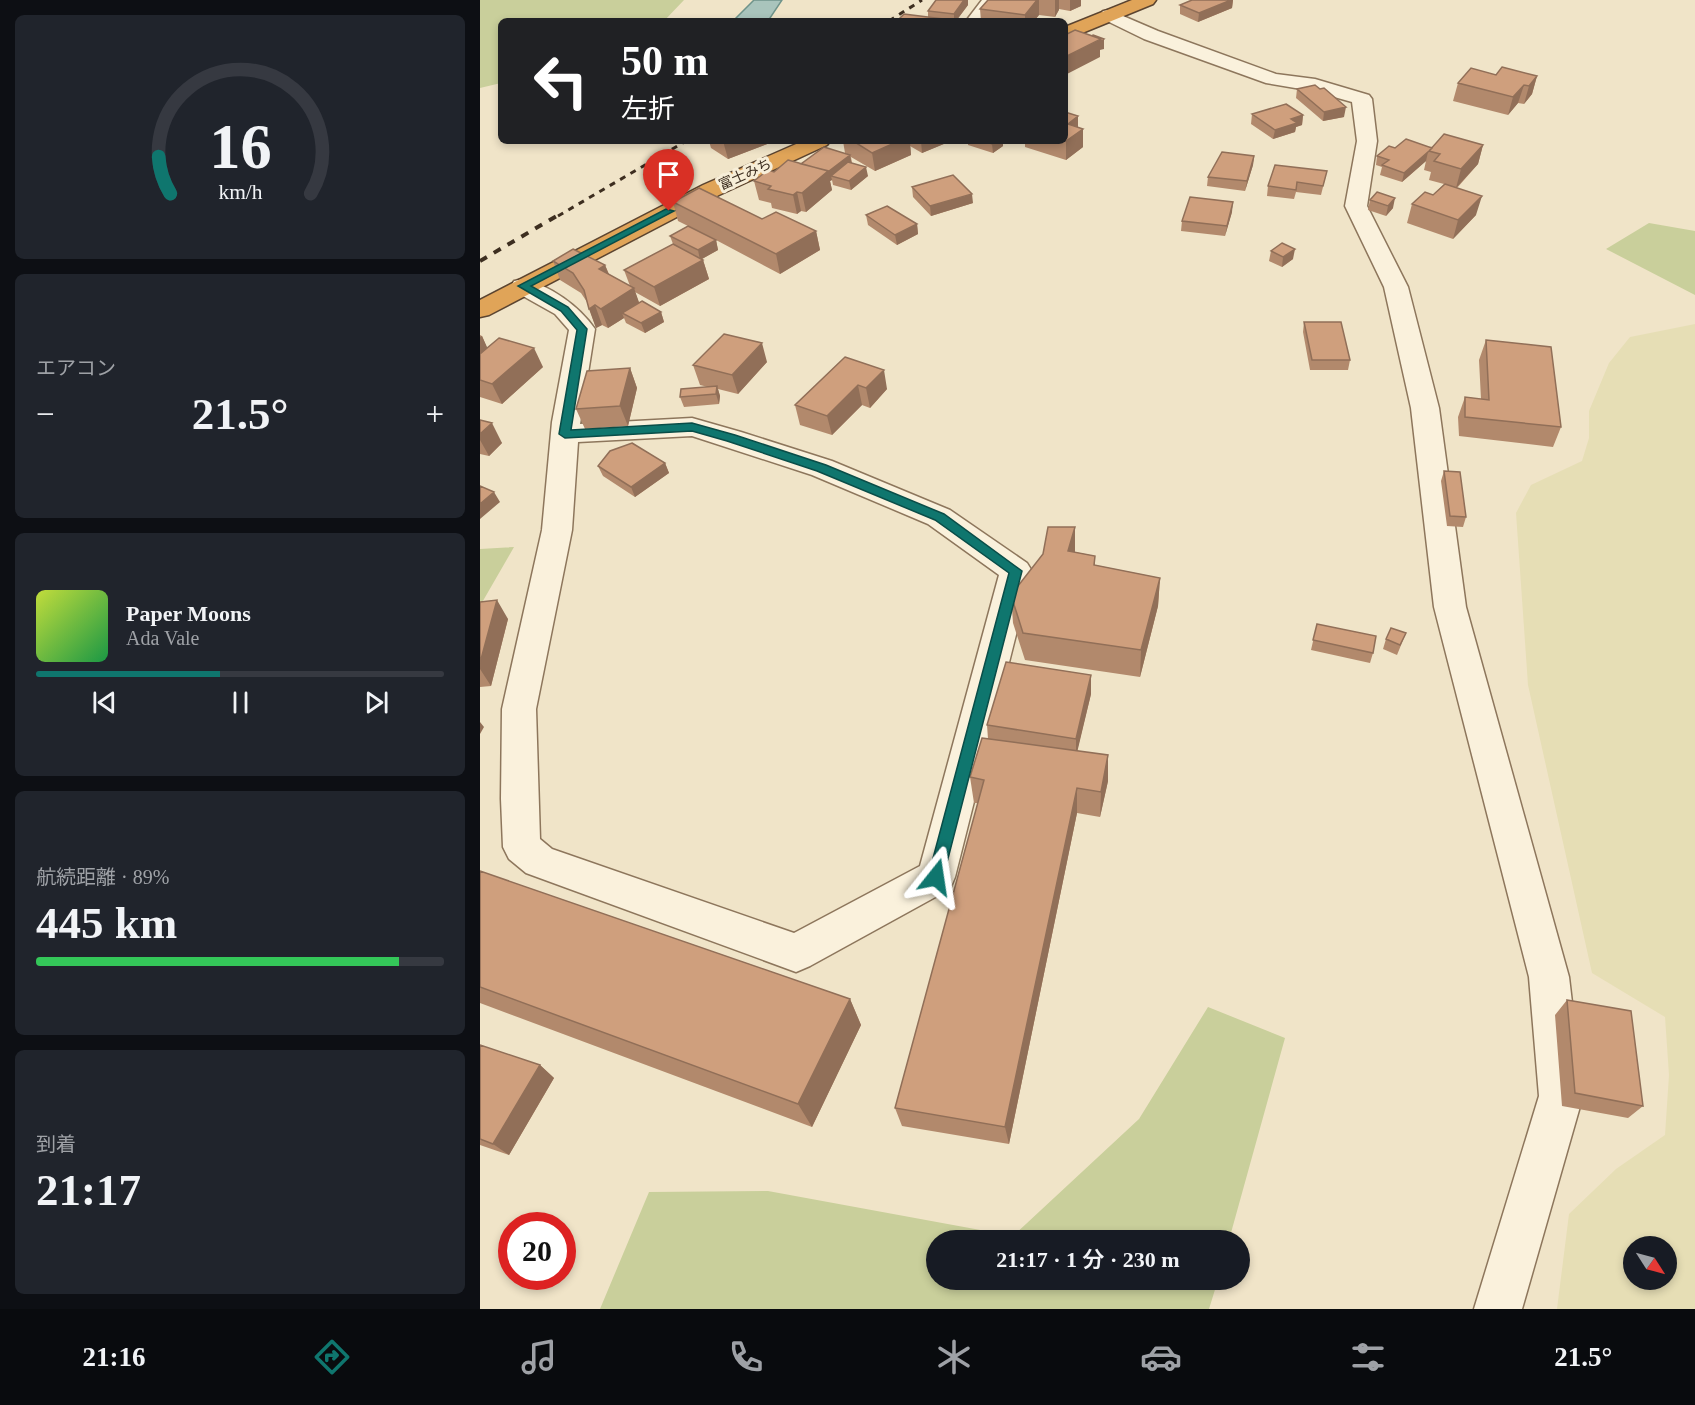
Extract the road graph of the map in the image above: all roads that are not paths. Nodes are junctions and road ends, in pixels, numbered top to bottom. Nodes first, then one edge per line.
1 (991, 0) edge
2 (1147, 0) edge
3 (1109, 15) junction
4 (977, 18) edge
5 (1068, 33) edge
6 (813, 144) edge
7 (523, 286) junction
8 (480, 310) edge
9 (565, 434) junction
10 (1498, 1309) edge

1 - 4 street
2 - 3 highway
3 - 5 highway
3 - 10 street
6 - 7 highway, 富士みち
7 - 8 highway, 富士みち
7 - 9 street
9 - 9 street

